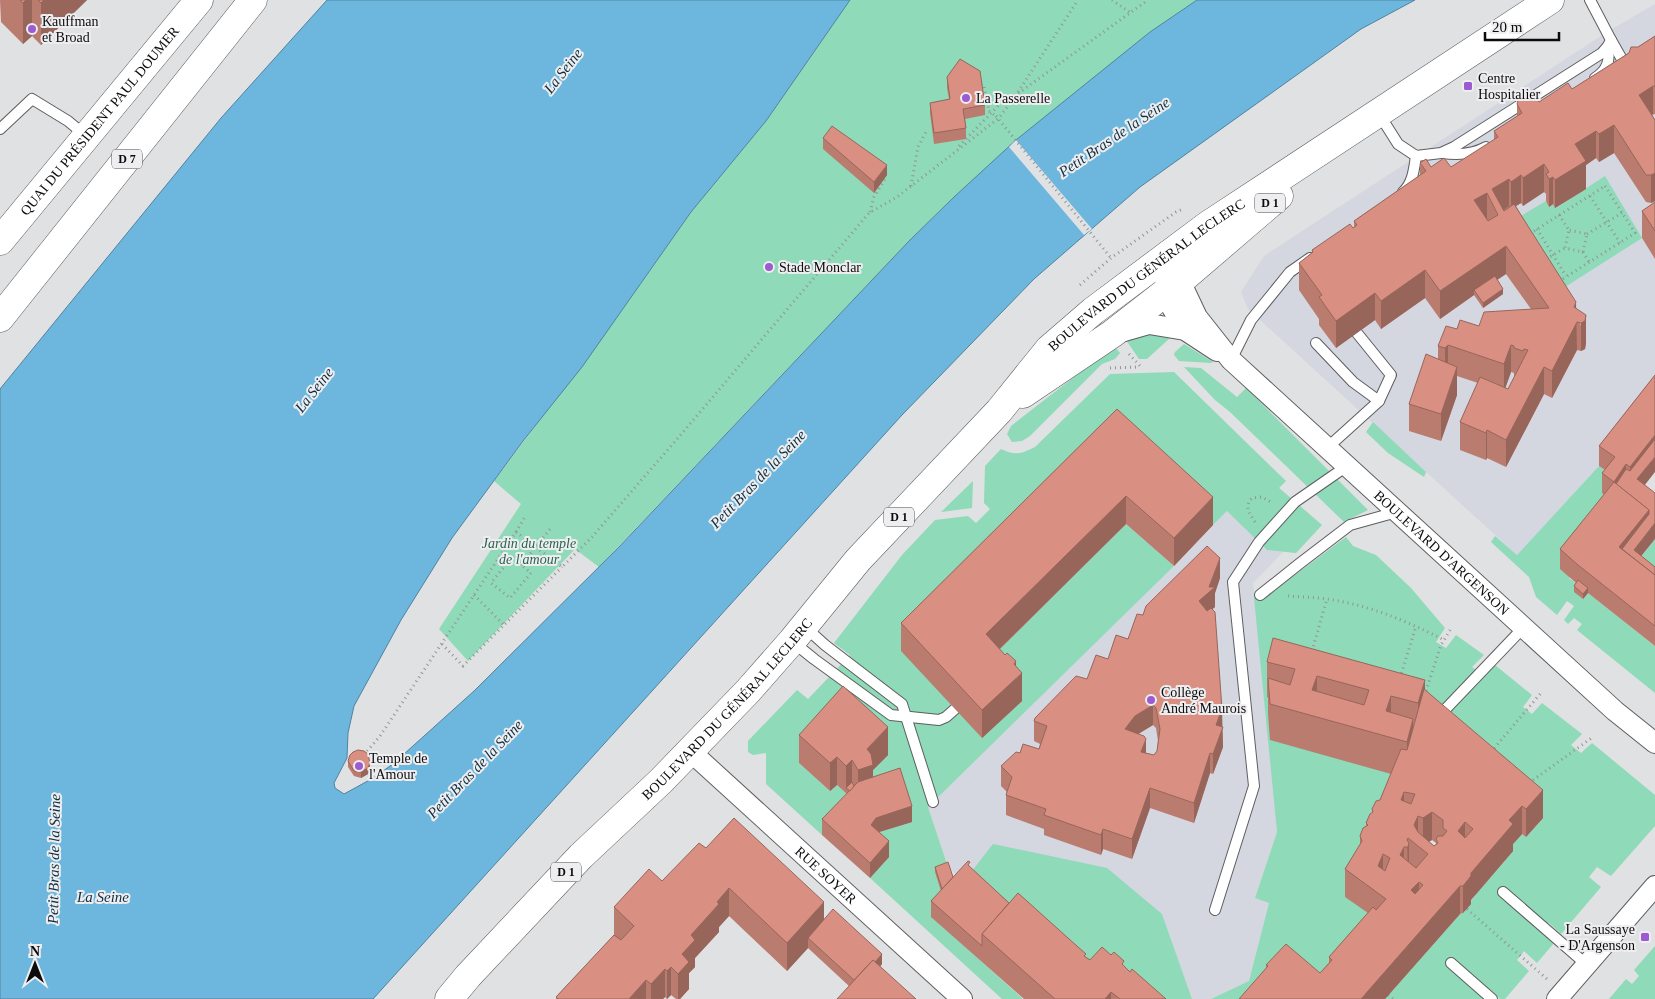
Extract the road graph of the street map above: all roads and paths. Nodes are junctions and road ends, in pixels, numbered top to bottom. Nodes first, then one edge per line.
1 (199, 0) edge
2 (253, 0) edge
3 (1078, 0) edge
4 (1112, 0) edge
5 (1148, 0) edge
6 (1550, 0) edge
7 (1590, 0) edge
8 (1131, 13) junction
9 (1609, 43) junction
10 (1631, 75) edge
11 (1585, 84) edge
12 (984, 87) edge
13 (1016, 95) junction
14 (998, 118) junction
15 (1370, 119) junction
16 (0, 128) edge
17 (927, 130) dead end
18 (87, 137) junction
19 (1494, 141) edge
20 (1441, 153) junction
21 (1416, 156) junction
22 (933, 169) junction
23 (885, 179) edge
24 (910, 186) junction
25 (1398, 196) edge
26 (1590, 196) junction
27 (1190, 209) dead end
28 (870, 213) junction
29 (1622, 213) junction
30 (1560, 215) junction
31 (1607, 222) junction
32 (1537, 229) junction
33 (1569, 230) junction
34 (1587, 234) junction
35 (1192, 238) junction
36 (0, 241) edge
37 (1620, 243) junction
38 (1565, 248) junction
39 (1321, 250) edge
40 (1583, 252) junction
41 (1553, 255) junction
42 (1544, 260) junction
43 (1589, 262) junction
44 (1566, 276) junction
45 (1172, 287) junction
46 (0, 318) edge
47 (1185, 330) junction
48 (1357, 333) edge
49 (1112, 334) junction
50 (1316, 343) dead end
51 (1231, 360) junction
52 (1140, 366) dead end
53 (1104, 368) dead end
54 (1379, 401) junction
55 (998, 411) junction
56 (1328, 448) junction
57 (1347, 466) junction
58 (1287, 511) junction
59 (1397, 512) junction
60 (526, 515) dead end
61 (550, 528) dead end
62 (516, 532) junction
63 (1266, 534) junction
64 (535, 547) junction
65 (521, 565) junction
66 (562, 567) junction
67 (474, 595) junction
68 (1260, 595) dead end
69 (1282, 596) dead end
70 (1327, 599) junction
71 (504, 625) junction
72 (1416, 626) junction
73 (1452, 627) dead end
74 (1524, 627) junction
75 (798, 634) junction
76 (1444, 640) junction
77 (442, 644) junction
78 (1310, 659) edge
79 (1398, 686) edge
80 (1426, 691) edge
81 (1541, 693) dead end
82 (955, 709) edge
83 (906, 717) junction
84 (1432, 723) edge
85 (1593, 737) dead end
86 (1655, 743) edge
87 (690, 751) junction
88 (364, 756) edge
89 (1486, 758) edge
90 (1522, 788) edge
91 (933, 802) dead end
92 (1655, 886) edge
93 (1503, 892) dead end
94 (1467, 909) edge
95 (1215, 910) dead end
96 (1451, 963) dead end
97 (1587, 965) junction
98 (1548, 980) dead end
99 (1388, 995) edge
100 (450, 999) edge
101 (962, 999) edge
102 (1393, 999) edge
103 (1492, 999) edge
104 (1557, 999) edge

1 - 18 main road, QUAI DU PRÉSIDENT PAUL DOUMER
2 - 46 main road, D 7
3 - 13 path
4 - 8 path
5 - 8 path
6 - 15 main road, BOULEVARD DU GÉNÉRAL LECLERC / D 1
7 - 9 lane
8 - 13 path
9 - 10 lane
9 - 11 lane
9 - 20 lane
12 - 14 path, bridge
13 - 14 path
13 - 22 path
14 - 22 path
14 - 27 path
15 - 21 lane
15 - 35 main road, BOULEVARD DU GÉNÉRAL LECLERC / D 1
15 - 45 main road, BOULEVARD DU GÉNÉRAL LECLERC / D 1
16 - 18 lane
17 - 24 path
18 - 36 main road, QUAI DU PRÉSIDENT PAUL DOUMER
19 - 20 lane
20 - 21 lane
21 - 25 lane
22 - 24 path
23 - 28 path
24 - 28 path
26 - 29 path
26 - 30 path
26 - 31 path
28 - 66 path
29 - 31 path
29 - 37 path
30 - 32 path
30 - 33 path
31 - 34 path
31 - 37 path
32 - 41 path
32 - 42 path
33 - 34 path
33 - 38 path
34 - 40 path
35 - 45 street
35 - 55 main road, BOULEVARD DU GÉNÉRAL LECLERC / D 1
37 - 43 path
38 - 40 path
38 - 41 path
39 - 51 lane
40 - 43 path
41 - 42 path
41 - 44 path
42 - 44 path
43 - 44 path
45 - 47 street, BOULEVARD D'ARGENSON
45 - 49 main road, BOULEVARD DU GÉNÉRAL LECLERC / D 1
45 - 51 street, BOULEVARD D'ARGENSON
47 - 49 street, BOULEVARD D'ARGENSON
47 - 51 street, BOULEVARD D'ARGENSON
48 - 54 lane
49 - 55 main road, BOULEVARD DU GÉNÉRAL LECLERC / D 1
50 - 54 lane
51 - 56 street, BOULEVARD D'ARGENSON
52 - 53 path
54 - 56 lane
55 - 75 main road, BOULEVARD DU GÉNÉRAL LECLERC / D 1
56 - 57 street, BOULEVARD D'ARGENSON
57 - 58 lane
57 - 59 street, BOULEVARD D'ARGENSON
58 - 63 lane
58 - 63 path
59 - 68 lane
59 - 74 street, BOULEVARD D'ARGENSON
60 - 62 path
61 - 64 path
62 - 64 path
62 - 67 path
63 - 95 lane
64 - 65 path
64 - 66 path
65 - 65 path
66 - 71 path
67 - 71 path
67 - 77 path
69 - 70 path
70 - 72 path
70 - 78 path
71 - 77 path
72 - 76 path
72 - 79 path
73 - 76 path
74 - 84 lane
74 - 86 street, BOULEVARD D'ARGENSON
75 - 83 lane
75 - 83 lane
75 - 87 main road, BOULEVARD DU GÉNÉRAL LECLERC / D 1
76 - 80 path
77 - 88 path
81 - 89 path
82 - 83 lane
83 - 91 lane
85 - 90 path
87 - 100 main road, BOULEVARD DU GÉNÉRAL LECLERC / D 1
87 - 101 street, RUE SOYER
92 - 97 street
93 - 97 lane
94 - 98 path
96 - 103 lane
97 - 104 street
99 - 102 path

